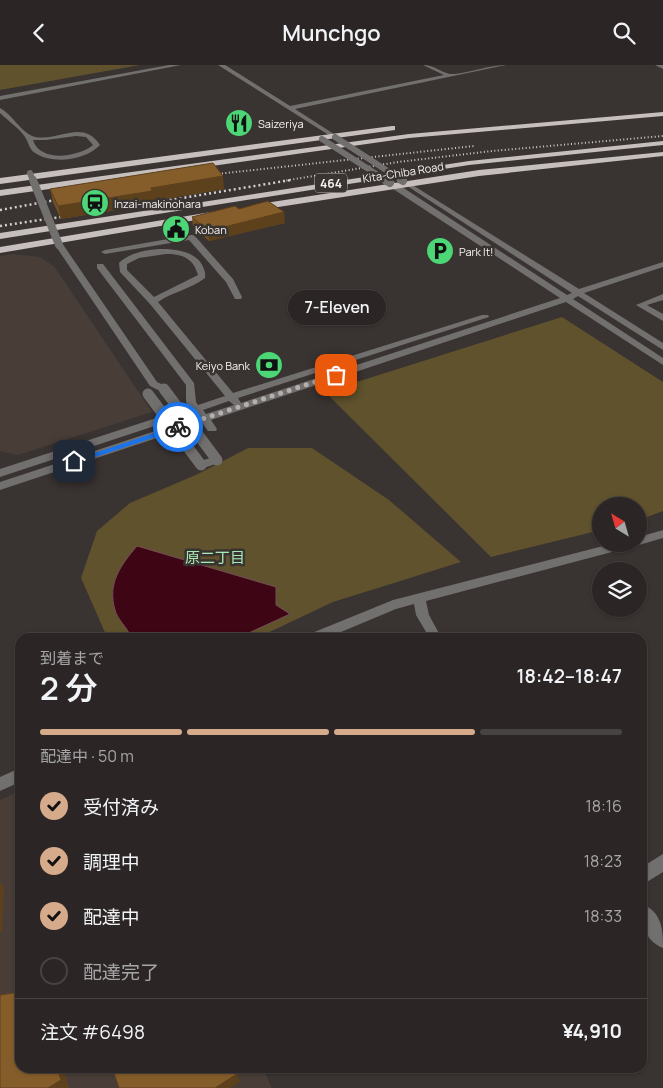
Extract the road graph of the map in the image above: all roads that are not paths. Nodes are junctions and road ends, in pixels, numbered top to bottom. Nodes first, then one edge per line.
1 (158, 65) edge
2 (178, 65) edge
3 (426, 65) edge
4 (503, 65) edge
5 (658, 65) edge
6 (219, 67) edge
7 (663, 67) edge
8 (450, 76) junction
9 (0, 94) edge
10 (0, 98) edge
11 (290, 108) junction
12 (0, 110) edge
13 (663, 113) edge
14 (303, 126) dead end
15 (399, 127) dead end
16 (311, 131) dead end
17 (334, 136) junction
18 (320, 138) junction
19 (30, 140) junction
20 (663, 143) edge
21 (663, 155) edge
22 (30, 173) dead end
23 (0, 181) edge
24 (404, 182) junction
25 (392, 184) junction
26 (0, 193) edge
27 (246, 209) edge
28 (217, 214) edge
29 (0, 236) edge
30 (0, 250) edge
31 (105, 252) dead end
32 (663, 264) edge
33 (100, 266) dead end
34 (579, 292) junction
35 (564, 296) junction
36 (238, 297) dead end
37 (663, 297) edge
38 (153, 302) junction
39 (663, 318) edge
40 (663, 347) edge
41 (663, 362) edge
42 (151, 389) junction
43 (232, 397) junction
44 (239, 407) junction
45 (196, 409) junction
46 (204, 419) junction
47 (212, 429) dead end
48 (0, 473) edge
49 (0, 486) edge
50 (663, 534) edge
51 (648, 538) edge
52 (592, 553) edge
53 (419, 598) junction
54 (326, 633) edge
55 (433, 633) edge
56 (15, 777) edge
57 (0, 784) edge
58 (663, 862) edge
59 (647, 873) edge
60 (647, 919) edge
61 (663, 939) edge

1 - 9 street
2 - 10 street
3 - 8 street
4 - 8 street
5 - 7 street
6 - 11 street
6 - 14 street
8 - 11 street
11 - 17 street
12 - 19 street
13 - 26 highway
15 - 17 highway
16 - 18 street
17 - 18 highway
17 - 24 street, bridge
18 - 23 highway
18 - 25 street, bridge
19 - 19 street
20 - 29 highway, Kita-Chiba Road / 464
21 - 24 highway, Kita-Chiba Road / 464
22 - 42 street, bridge
24 - 25 highway, Kita-Chiba Road / 464
24 - 34 street
25 - 27 highway, Kita-Chiba Road / 464
25 - 35 street
28 - 30 highway
31 - 36 street
32 - 34 street
33 - 45 street
34 - 35 street
34 - 40 street
35 - 41 street
35 - 43 street
35 - 44 street
37 - 39 street
38 - 38 street
38 - 43 street
42 - 42 street, bridge
43 - 44 street
43 - 45 street
44 - 46 street
45 - 46 street
45 - 48 street
46 - 47 street
46 - 49 street
50 - 51 street
52 - 53 street
53 - 54 street
53 - 55 street
56 - 57 street
58 - 59 street
60 - 61 street

